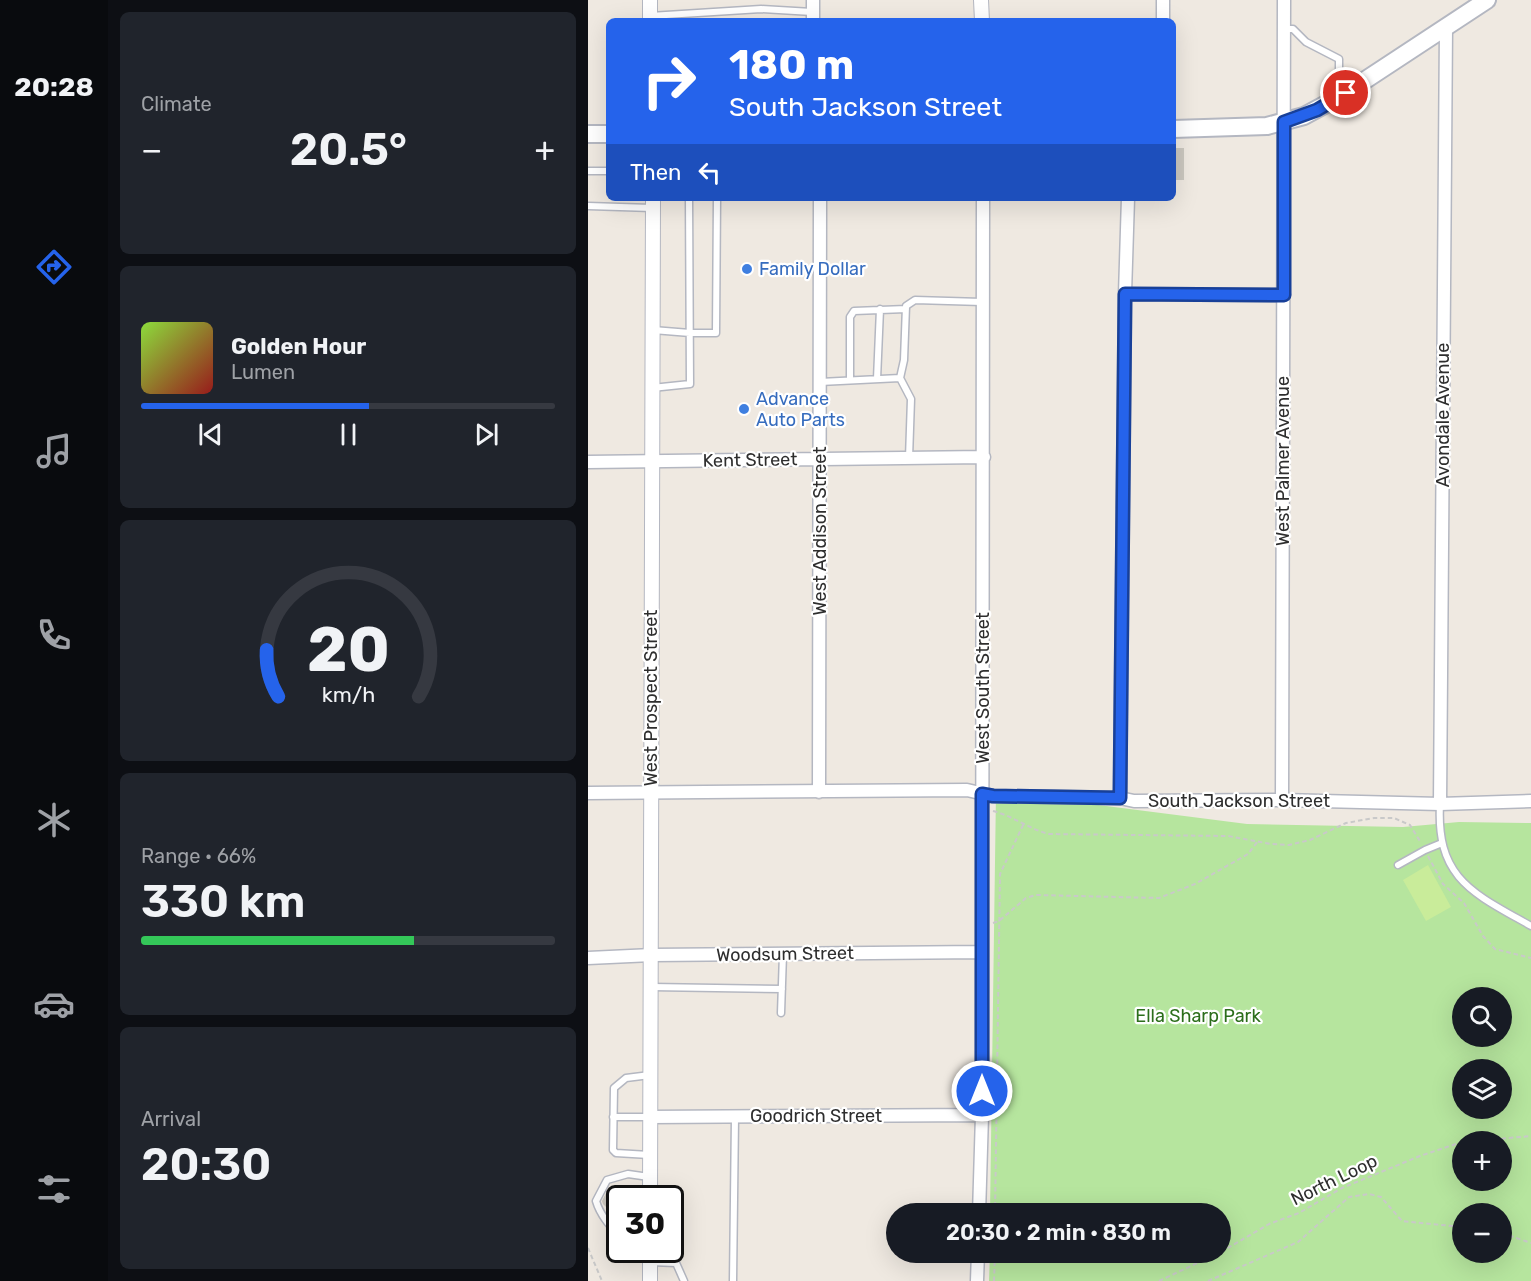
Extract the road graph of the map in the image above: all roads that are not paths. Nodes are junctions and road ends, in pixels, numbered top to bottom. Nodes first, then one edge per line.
1 (650, 0) edge
2 (981, 0) edge
3 (1163, 0) edge
4 (1284, 0) edge
5 (1487, 0) edge
6 (813, 11) edge
7 (718, 13) junction
8 (650, 18) edge
9 (680, 18) edge
10 (718, 18) edge
11 (981, 18) edge
12 (1163, 18) edge
13 (1446, 27) junction
14 (1284, 29) junction
15 (1346, 93) junction
16 (1284, 122) junction
17 (1176, 129) edge
18 (588, 134) edge
19 (606, 134) edge
20 (588, 171) edge
21 (606, 171) edge
22 (618, 201) edge
23 (689, 201) edge
24 (717, 201) edge
25 (820, 201) edge
26 (983, 201) edge
27 (1128, 201) edge
28 (653, 203) edge
29 (588, 206) edge
30 (618, 207) junction
31 (1125, 294) junction
32 (1284, 295) junction
33 (982, 302) junction
34 (880, 309) junction
35 (906, 309) junction
36 (652, 330) junction
37 (690, 333) junction
38 (900, 378) junction
39 (877, 379) junction
40 (850, 380) junction
41 (819, 382) junction
42 (651, 388) junction
43 (909, 458) junction
44 (984, 458) junction
45 (820, 459) junction
46 (588, 462) edge
47 (651, 462) junction
48 (651, 792) junction
49 (819, 792) junction
50 (588, 793) edge
51 (982, 794) junction
52 (1120, 798) junction
53 (1282, 800) junction
54 (1531, 801) edge
55 (1440, 804) junction
56 (1442, 843) junction
57 (1398, 865) dead end
58 (1531, 927) edge
59 (982, 952) junction
60 (783, 954) junction
61 (652, 955) junction
62 (588, 958) edge
63 (651, 987) junction
64 (782, 989) junction
65 (782, 1013) dead end
66 (651, 1075) junction
67 (982, 1115) junction
68 (613, 1117) junction
69 (650, 1117) junction
70 (735, 1117) junction
71 (650, 1155) junction
72 (650, 1177) junction
73 (650, 1185) edge
74 (979, 1203) edge
75 (606, 1221) edge
76 (650, 1263) edge
77 (676, 1263) edge
78 (978, 1263) edge
79 (650, 1281) edge
80 (684, 1281) edge
81 (733, 1281) edge
82 (978, 1281) edge

1 - 8 street
2 - 11 street
3 - 12 street
4 - 14 street, West Palmer Avenue
5 - 13 main road
6 - 7 lane
7 - 9 lane
7 - 10 lane
8 - 9 lane
13 - 15 main road
13 - 55 street, Avondale Avenue
14 - 15 lane
14 - 16 street, West Palmer Avenue
15 - 16 main road
16 - 17 main road
16 - 32 street, West Palmer Avenue
18 - 19 main road
20 - 21 lane
22 - 30 lane
23 - 37 lane
24 - 37 lane
25 - 41 street, West Addison Street
26 - 33 street, West South Street
27 - 31 street
28 - 30 lane
28 - 36 street, West Prospect Street
29 - 30 lane
31 - 32 street
31 - 52 street
32 - 53 street, West Palmer Avenue
33 - 35 lane
33 - 44 street, West South Street
34 - 35 lane
34 - 39 lane
34 - 40 lane
35 - 38 lane
36 - 37 lane
36 - 42 street, West Prospect Street
37 - 42 lane
38 - 39 lane
38 - 43 lane
39 - 40 lane
40 - 41 lane
41 - 45 street, West Addison Street
42 - 47 street, West Prospect Street
43 - 44 street, Kent Street
43 - 45 street, Kent Street
44 - 51 street, West South Street
45 - 47 street, Kent Street
45 - 49 street, West Addison Street
46 - 47 street, Kent Street
47 - 48 street, West Prospect Street
48 - 49 street, South Jackson Street
48 - 50 street, South Jackson Street
48 - 61 street, West Prospect Street
49 - 51 street, South Jackson Street
51 - 52 street, South Jackson Street
51 - 59 street, West South Street
52 - 53 street, South Jackson Street
53 - 55 street, South Jackson Street
54 - 55 street, South Jackson Street
55 - 56 lane
56 - 57 lane
56 - 58 lane
59 - 60 street, Woodsum Street
59 - 67 street, West South Street
60 - 61 street, Woodsum Street
60 - 64 lane
61 - 62 street, Woodsum Street
61 - 63 street, West Prospect Street
63 - 64 lane
63 - 66 street, West Prospect Street
64 - 65 lane
66 - 68 lane
66 - 69 street, West Prospect Street
67 - 70 street, Goodrich Street
67 - 74 street, West South Street
68 - 69 lane
68 - 71 lane
69 - 70 street, Goodrich Street
69 - 71 street, West Prospect Street
70 - 81 lane
71 - 72 street, West Prospect Street
72 - 73 street, West Prospect Street
72 - 75 lane
76 - 79 street
77 - 80 lane
78 - 82 street

